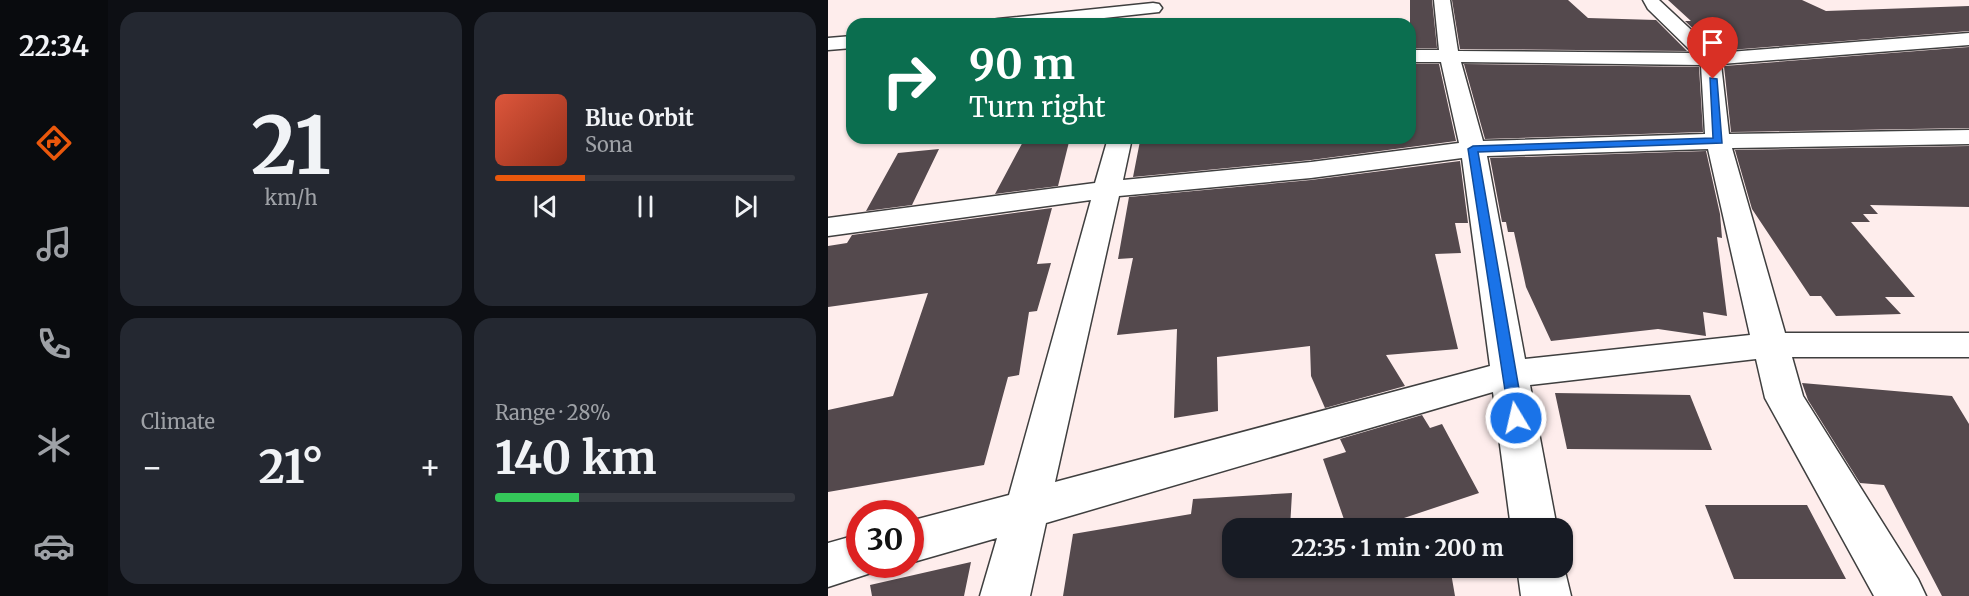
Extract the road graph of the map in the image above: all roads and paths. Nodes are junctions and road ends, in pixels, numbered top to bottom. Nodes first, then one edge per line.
1 (1442, 0) edge
2 (1651, 0) edge
3 (1152, 11) edge
4 (1069, 18) edge
5 (1969, 39) edge
6 (846, 43) edge
7 (828, 45) edge
8 (1449, 55) junction
9 (1416, 56) edge
10 (1711, 59) junction
11 (1969, 137) edge
12 (1718, 141) junction
13 (1119, 144) edge
14 (1473, 149) junction
15 (1109, 189) junction
16 (828, 227) edge
17 (1771, 345) junction
18 (1969, 345) edge
19 (1509, 374) junction
20 (1027, 509) junction
21 (1532, 518) edge
22 (924, 538) edge
23 (846, 560) edge
24 (828, 565) edge
25 (1543, 578) edge
26 (1005, 596) edge
27 (1546, 596) edge
28 (1901, 596) edge

1 - 8 street
2 - 10 street
3 - 4 street
5 - 10 street
6 - 7 street
8 - 9 street
8 - 10 street
8 - 14 street
10 - 12 street
11 - 12 street
12 - 14 street
12 - 17 street
13 - 15 street
14 - 15 street
14 - 19 street
15 - 16 street
15 - 20 street
17 - 18 street
17 - 19 street
17 - 28 street
19 - 20 street
19 - 21 street
20 - 22 street
20 - 26 street
23 - 24 street
25 - 27 street

